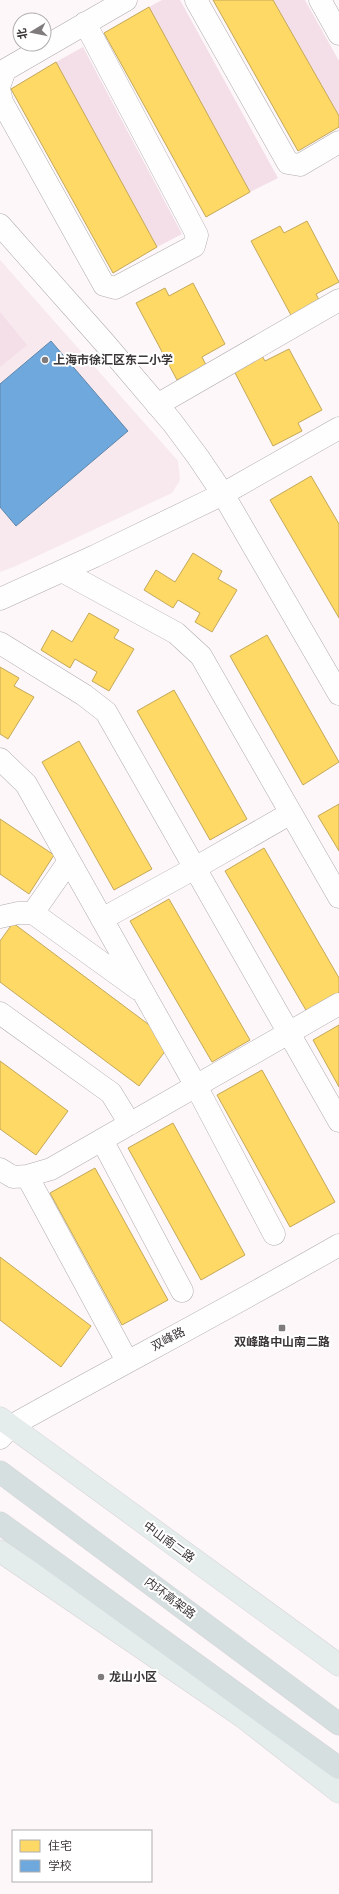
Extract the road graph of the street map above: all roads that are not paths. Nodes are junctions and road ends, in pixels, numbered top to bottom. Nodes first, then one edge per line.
1 (126, 0) edge
2 (196, 0) edge
3 (320, 0) edge
4 (85, 23) junction
5 (339, 34) edge
6 (0, 84) edge
7 (0, 93) edge
8 (339, 142) edge
9 (0, 225) edge
10 (339, 300) edge
11 (157, 405) junction
12 (339, 428) edge
13 (223, 494) junction
14 (62, 571) junction
15 (0, 599) edge
16 (0, 643) edge
17 (339, 694) edge
18 (0, 759) edge
19 (291, 813) junction
20 (69, 861) junction
21 (195, 868) junction
22 (339, 897) edge
23 (33, 913) junction
24 (0, 916) edge
25 (102, 919) junction
26 (144, 993) junction
27 (339, 1004) edge
28 (0, 1013) edge
29 (290, 1032) junction
30 (196, 1086) junction
31 (339, 1121) edge
32 (130, 1124) junction
33 (102, 1140) junction
34 (0, 1169) edge
35 (26, 1176) junction
36 (274, 1234) dead end
37 (339, 1244) edge
38 (182, 1291) dead end
39 (127, 1361) junction
40 (4, 1427) edge
41 (0, 1472) edge
42 (0, 1523) edge
43 (0, 1551) edge
44 (339, 1665) edge
45 (339, 1724) edge
46 (339, 1768) edge
47 (339, 1792) edge

1 - 4 street
2 - 8 street
3 - 5 street
4 - 6 street
4 - 7 street
9 - 11 street
10 - 11 street
11 - 13 street
12 - 13 street
13 - 14 street
13 - 17 street
14 - 15 street
14 - 19 street
16 - 21 street
18 - 20 street
19 - 21 street
19 - 22 street
20 - 23 street
20 - 25 street
21 - 25 street
21 - 29 street
23 - 24 street
23 - 26 street
25 - 26 street
26 - 30 street
27 - 29 street
28 - 32 street
29 - 30 street
29 - 31 street
30 - 32 street
30 - 36 street
32 - 33 street
33 - 35 street
33 - 38 street
34 - 35 street
35 - 39 street
37 - 39 street, 双峰路
39 - 40 street, 双峰路
40 - 44 main road, 中山南二路
41 - 45 highway, 内环高架路
42 - 46 highway
43 - 47 main road

